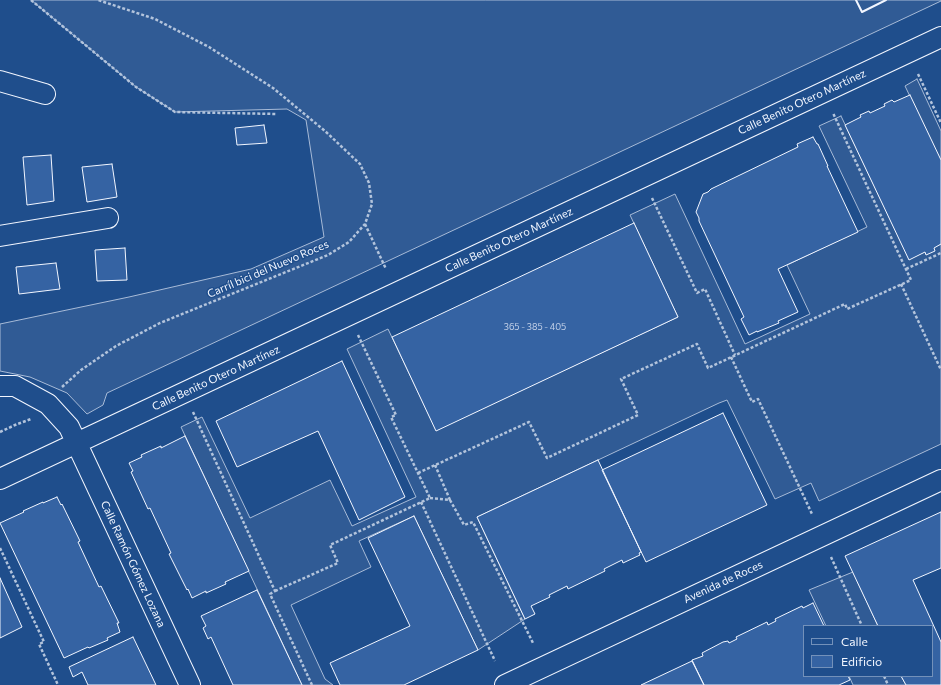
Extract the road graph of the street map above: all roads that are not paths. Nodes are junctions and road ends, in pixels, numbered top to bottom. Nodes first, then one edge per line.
1 (941, 37) edge
2 (0, 81) edge
3 (46, 94) dead end
4 (108, 218) dead end
5 (0, 236) edge
6 (0, 386) edge
7 (77, 443) junction
8 (0, 480) edge
9 (941, 480) edge
10 (190, 685) edge
11 (505, 685) edge

1 - 7 street, Calle Benito Otero Martínez
2 - 3 street
4 - 5 street
6 - 7 street, Calle Ramón Gómez Lozana
7 - 8 street, Calle Benito Otero Martínez
7 - 10 street, Calle Ramón Gómez Lozana
9 - 11 street, Avenida de Roces

